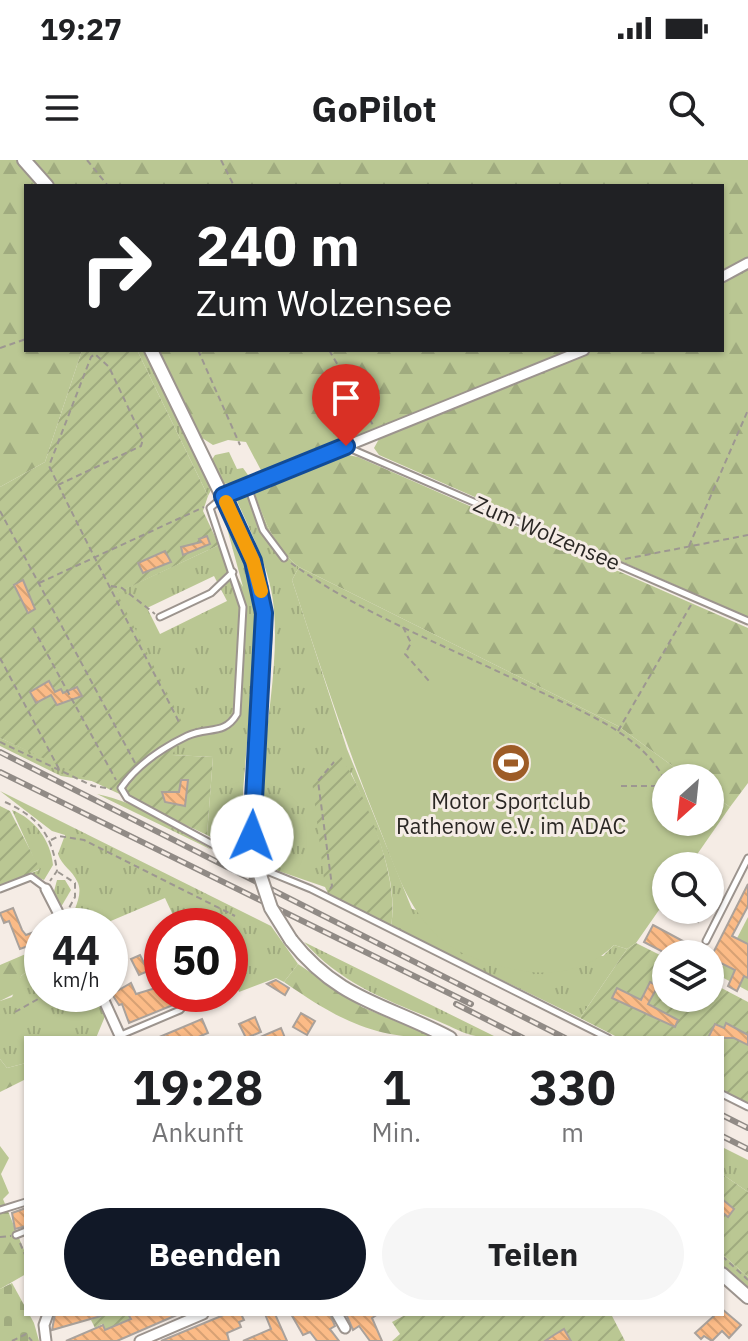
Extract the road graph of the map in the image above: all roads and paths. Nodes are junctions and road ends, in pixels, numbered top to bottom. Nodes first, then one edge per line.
1 (24, 160) edge
2 (87, 160) edge
3 (221, 160) edge
4 (45, 184) edge
5 (106, 184) edge
6 (233, 184) edge
7 (748, 263) edge
8 (724, 276) edge
9 (24, 340) edge
10 (0, 348) edge
11 (152, 352) edge
12 (199, 352) edge
13 (330, 352) edge
14 (579, 352) edge
15 (748, 410) edge
16 (379, 433) junction
17 (240, 445) dead end
18 (346, 446) junction
19 (58, 485) junction
20 (248, 487) junction
21 (223, 496) junction
22 (201, 506) dead end
23 (0, 511) edge
24 (748, 535) edge
25 (689, 546) junction
26 (94, 556) junction
27 (284, 558) joint
28 (612, 562) junction
29 (234, 571) junction
30 (38, 583) junction
31 (109, 586) junction
32 (696, 597) junction
33 (160, 617) joint
34 (748, 621) edge
35 (402, 624) junction
36 (33, 628) dead end
37 (0, 658) edge
38 (429, 681) dead end
39 (179, 722) dead end
40 (618, 731) junction
41 (0, 742) edge
42 (334, 762) dead end
43 (655, 764) edge
44 (138, 766) junction
45 (59, 770) junction
46 (652, 785) edge
47 (621, 786) dead end
48 (121, 788) junction
49 (5, 802) dead end
50 (51, 840) junction
51 (748, 858) edge
52 (57, 871) junction
53 (0, 889) edge
54 (46, 889) junction
55 (328, 891) dead end
56 (56, 908) edge
57 (71, 908) edge
58 (219, 908) edge
59 (707, 940) edge
60 (24, 1007) edge
61 (15, 1012) dead end
62 (110, 1012) edge
63 (175, 1012) edge
64 (121, 1036) edge
65 (445, 1036) edge
66 (604, 1036) edge
67 (724, 1095) edge
68 (748, 1107) edge
69 (24, 1203) edge
70 (0, 1210) edge
71 (24, 1232) edge
72 (16, 1235) junction
73 (0, 1237) edge
74 (24, 1253) edge
75 (724, 1258) edge
76 (724, 1276) edge
77 (748, 1280) edge
78 (748, 1297) edge
79 (47, 1316) edge
80 (198, 1316) edge
81 (338, 1316) edge
82 (345, 1328) dead end
83 (12, 1341) edge
84 (32, 1341) edge
85 (46, 1341) edge
86 (140, 1341) edge

1 - 4 main road
2 - 5 path
3 - 6 path
7 - 8 street
9 - 10 path
11 - 21 main road
12 - 17 path
13 - 16 path
14 - 16 street
15 - 25 path
16 - 18 street
18 - 20 street
18 - 28 lane, Zum Wolzensee
19 - 19 path
19 - 26 path
20 - 21 street
20 - 27 lane
21 - 29 lane
21 - 65 main road, bridge
22 - 26 path
23 - 30 path
24 - 25 path
25 - 28 path
26 - 30 path
26 - 31 path
27 - 35 path
28 - 32 lane, Zum Wolzensee
29 - 33 lane
29 - 44 lane
30 - 44 path
31 - 33 path
31 - 39 path
32 - 34 lane, Zum Wolzensee
32 - 40 path
35 - 38 path
35 - 40 path
36 - 48 path
37 - 45 path
40 - 43 path
41 - 45 path
42 - 55 path
44 - 48 lane
45 - 48 path
46 - 47 path
48 - 66 lane
49 - 50 path
50 - 52 path
50 - 58 path
51 - 59 lane
52 - 54 path
52 - 57 path
53 - 54 lane
54 - 56 street
60 - 61 path
62 - 64 street
63 - 64 lane
67 - 68 lane
69 - 70 lane
71 - 72 lane
72 - 73 path
72 - 74 path
75 - 77 path
76 - 78 main road
79 - 85 street
80 - 86 street
81 - 82 street
83 - 84 path

